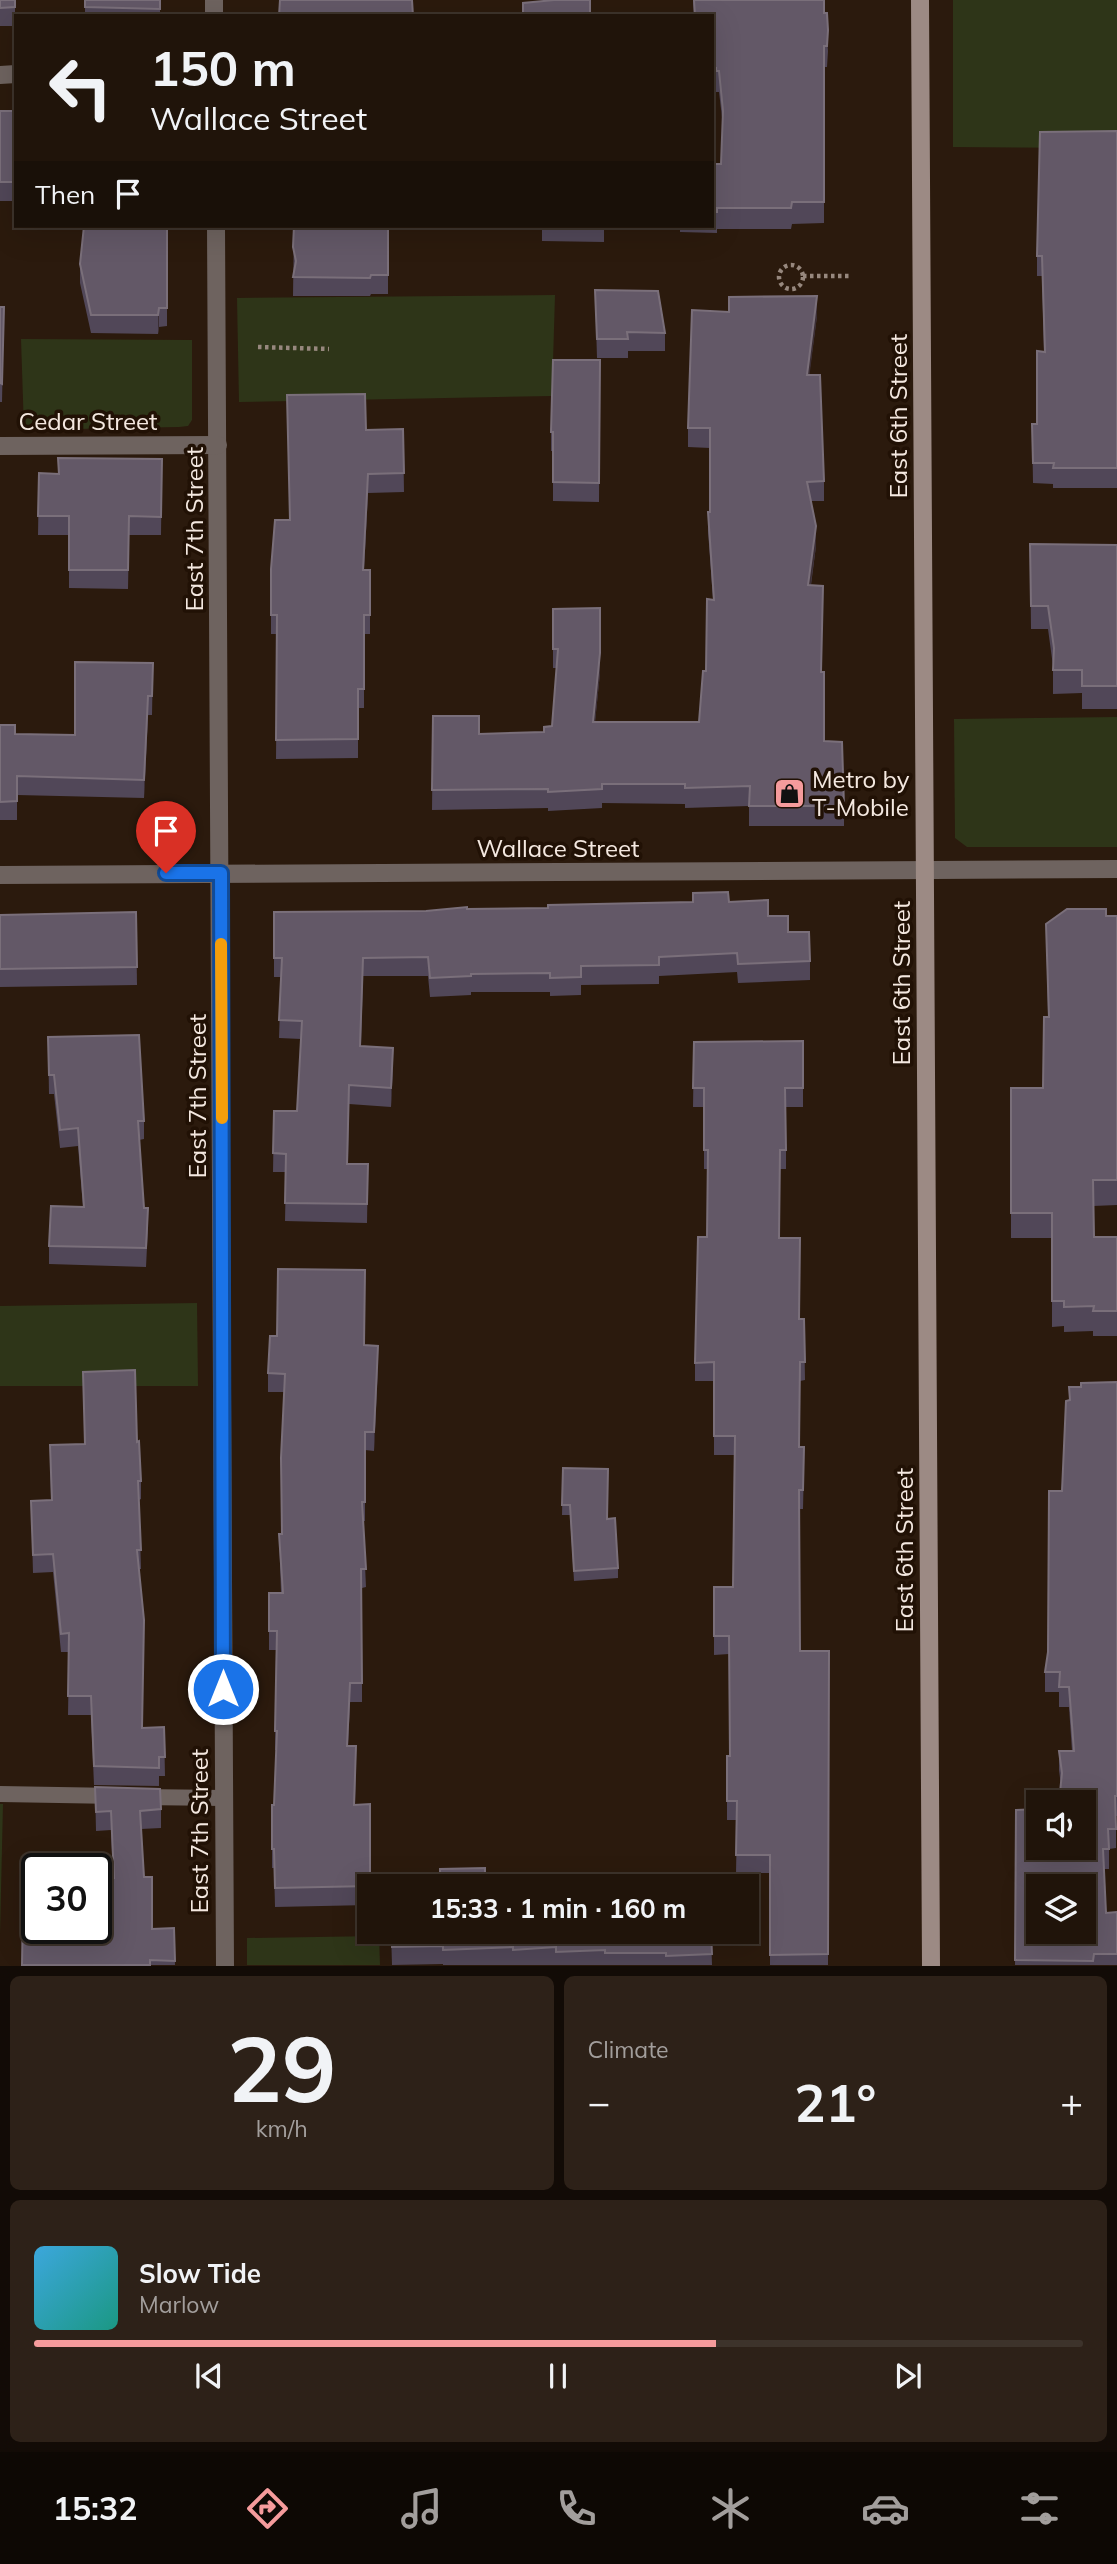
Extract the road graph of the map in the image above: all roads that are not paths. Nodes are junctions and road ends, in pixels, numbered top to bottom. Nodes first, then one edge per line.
1 (920, 0) edge
2 (216, 228) edge
3 (218, 445) junction
4 (0, 446) edge
5 (1117, 869) edge
6 (924, 871) junction
7 (221, 873) junction
8 (0, 875) edge
9 (0, 1794) edge
10 (224, 1798) junction
11 (225, 1965) edge
12 (931, 1965) edge

1 - 6 main road, East 6th Street
2 - 3 street, East 7th Street
3 - 4 street, Cedar Street
3 - 7 street, East 7th Street
5 - 6 street, Wallace Street
6 - 7 street, Wallace Street
6 - 12 main road, East 6th Street
7 - 8 street, Wallace Street
7 - 10 street, East 7th Street
9 - 10 lane
10 - 11 street, East 7th Street

